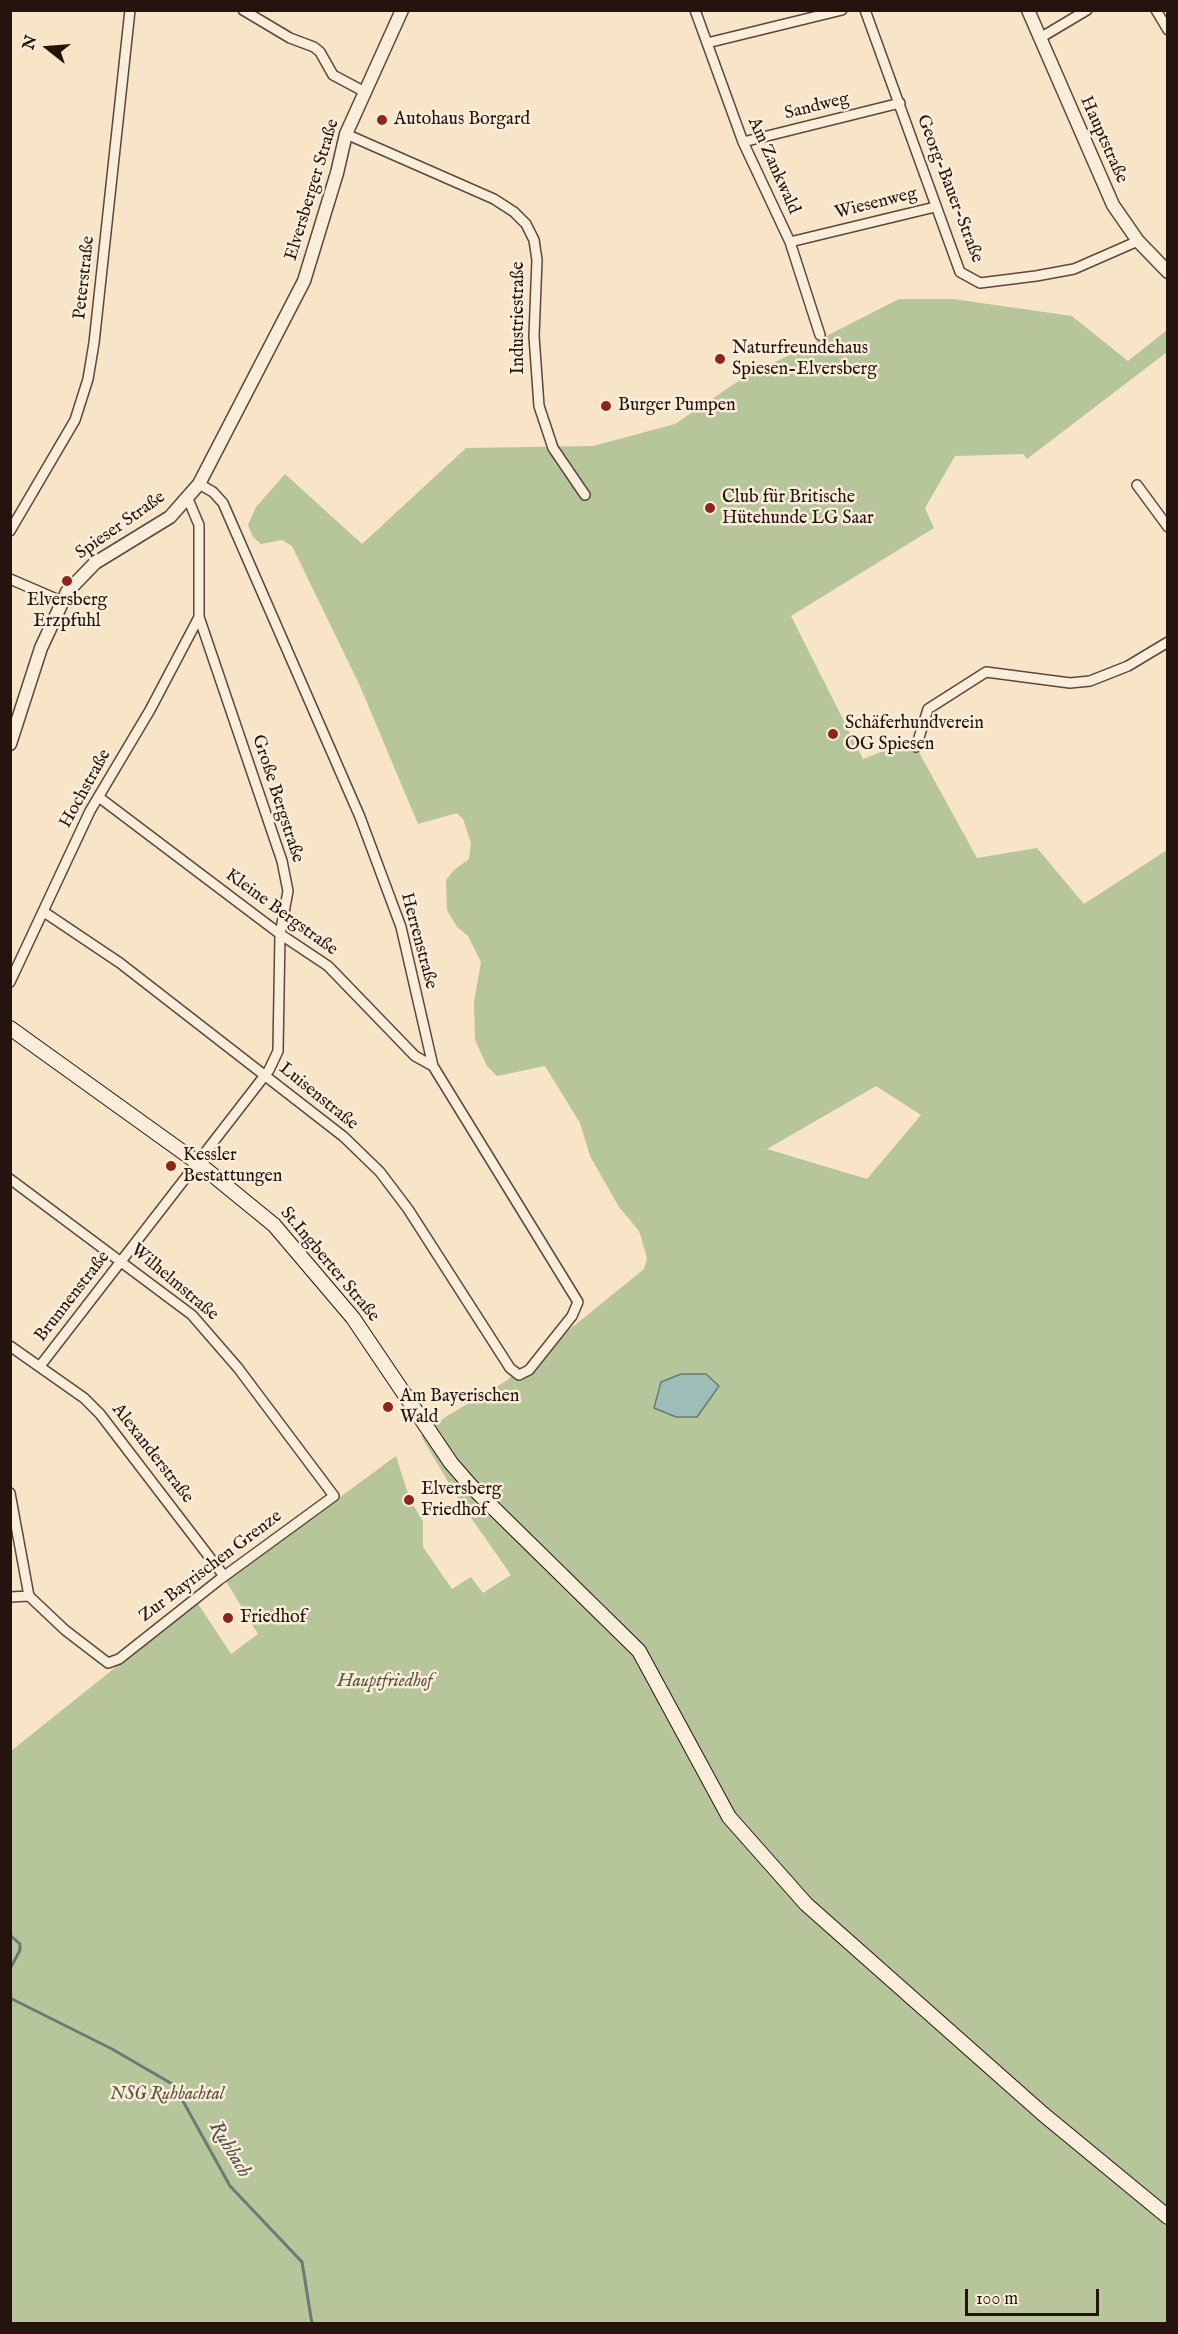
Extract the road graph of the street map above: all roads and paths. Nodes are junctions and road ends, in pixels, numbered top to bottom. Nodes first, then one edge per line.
1 (130, 10) edge
2 (243, 10) edge
3 (402, 10) edge
4 (694, 10) edge
5 (842, 10) edge
6 (865, 10) edge
7 (1028, 10) edge
8 (1087, 10) edge
9 (1156, 10) edge
10 (1167, 30) edge
11 (1040, 38) junction
12 (707, 43) junction
13 (365, 92) junction
14 (900, 103) junction
15 (346, 134) junction
16 (743, 142) junction
17 (935, 207) junction
18 (1138, 241) junction
19 (789, 242) junction
20 (1167, 272) edge
21 (304, 281) joint
22 (820, 335) dead end
23 (199, 484) junction
24 (1137, 485) dead end
25 (585, 495) dead end
26 (188, 499) junction
27 (1167, 527) edge
28 (10, 531) edge
29 (10, 579) edge
30 (61, 601) junction
31 (200, 617) junction
32 (1167, 642) edge
33 (10, 744) edge
34 (916, 747) dead end
35 (100, 798) junction
36 (44, 912) junction
37 (280, 934) junction
38 (10, 982) edge
39 (10, 1028) edge
40 (433, 1066) junction
41 (265, 1076) junction
42 (198, 1163) junction
43 (10, 1179) edge
44 (122, 1260) junction
45 (10, 1346) edge
46 (40, 1366) junction
47 (510, 1368) joint
48 (10, 1493) edge
49 (334, 1496) joint
50 (224, 1576) junction
51 (28, 1596) junction
52 (10, 1597) edge
53 (1167, 2217) edge

1 - 28 street, Peterstraße
2 - 13 street
3 - 13 street, Elversberger Straße
4 - 12 street, Am Zankwald
5 - 12 street
6 - 14 street, Georg-Bauer-Straße
7 - 11 street, Hauptstraße
8 - 11 street
9 - 10 street
11 - 18 street, Hauptstraße
12 - 16 street, Am Zankwald
13 - 15 street, Elversberger Straße
14 - 16 street, Sandweg
14 - 17 street, Georg-Bauer-Straße
15 - 21 street, Elversberger Straße
15 - 25 street, Industriestraße
16 - 19 street, Am Zankwald
17 - 18 street, Georg-Bauer-Straße
17 - 19 street, Wiesenweg
18 - 20 street, Hauptstraße
19 - 22 street, Am Zankwald
21 - 23 street, Spieser Straße
23 - 26 street, Spieser Straße
23 - 40 street, Herrenstraße
24 - 27 street
26 - 30 street, Spieser Straße
26 - 31 street, Große Bergstraße
29 - 30 street
30 - 33 street, Spieser Straße
31 - 35 street, Hochstraße
31 - 37 street, Große Bergstraße
32 - 34 street
35 - 36 street, Hochstraße
35 - 37 street, Kleine Bergstraße
36 - 38 street, Hochstraße
36 - 41 street, Luisenstraße
37 - 40 street, Kleine Bergstraße
37 - 41 street, Große Bergstraße
39 - 42 main road, St.Ingberter Straße
40 - 47 street, Herrenstraße
41 - 42 street, Große Bergstraße
41 - 47 street, Luisenstraße
42 - 44 street, Brunnenstraße
42 - 53 main road, St.Ingberter Straße
43 - 44 street, Wilhelmstraße
44 - 46 street, Brunnenstraße
44 - 49 street, Wilhelmstraße
45 - 46 street, Alexanderstraße
46 - 50 street, Alexanderstraße
48 - 51 street
49 - 50 street, Zur Bayrischen Grenze
50 - 51 street, Zur Bayrischen Grenze
51 - 52 street

